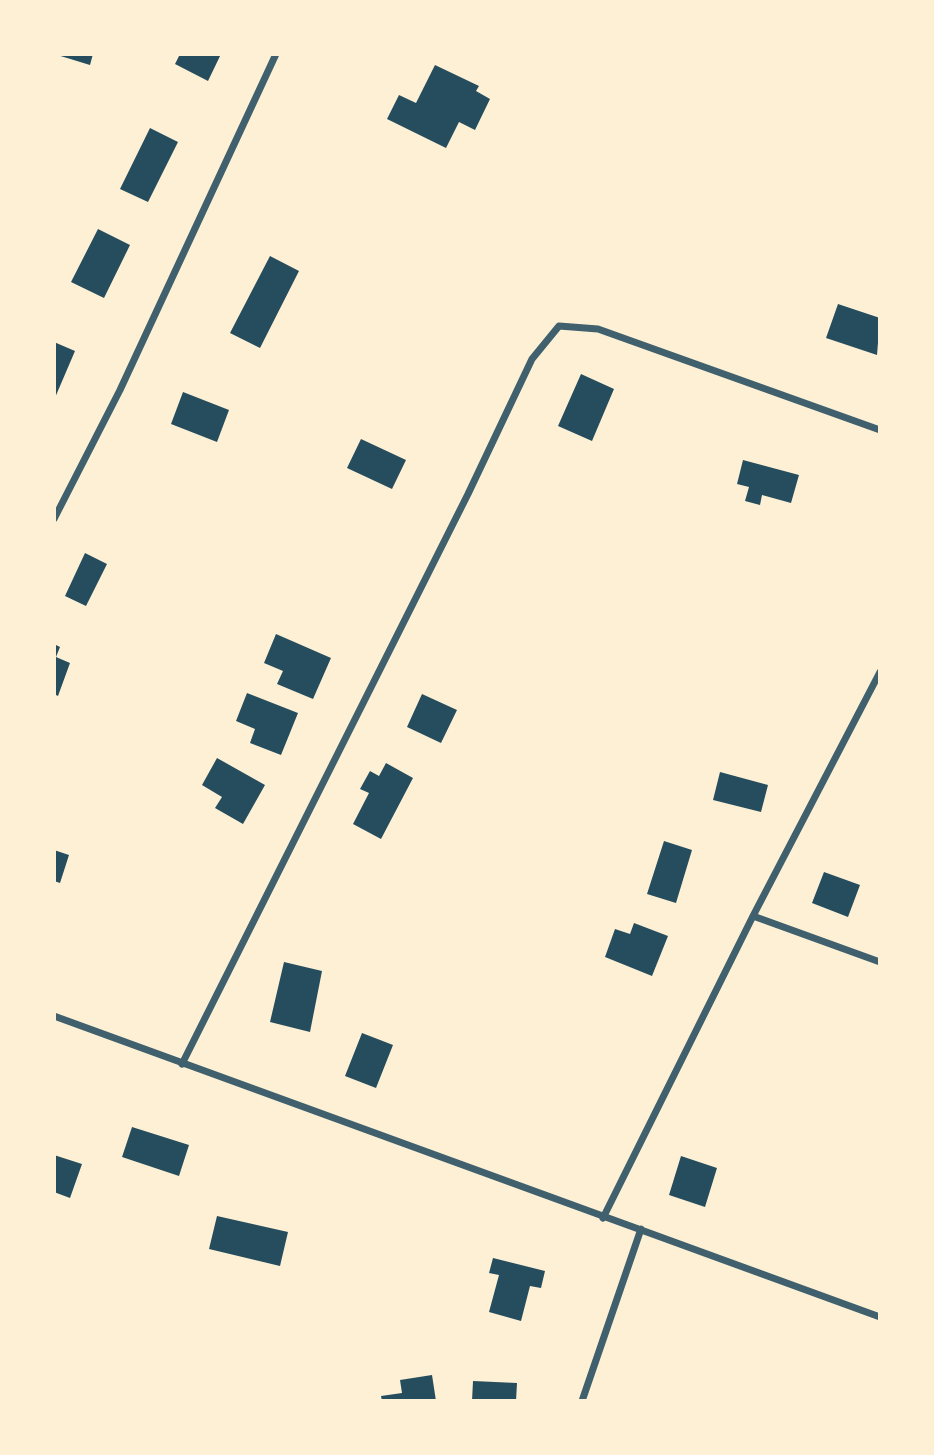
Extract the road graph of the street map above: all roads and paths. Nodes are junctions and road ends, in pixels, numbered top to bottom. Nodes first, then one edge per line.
1 (276, 54) edge
2 (880, 430) edge
3 (54, 519) edge
4 (880, 672) edge
5 (753, 916) junction
6 (880, 962) edge
7 (54, 1016) edge
8 (182, 1064) junction
9 (603, 1218) junction
10 (641, 1229) junction
11 (880, 1317) edge
12 (582, 1401) edge

1 - 3 street
2 - 8 street
4 - 5 street
5 - 6 street
5 - 9 street
7 - 8 street
8 - 9 street
9 - 10 street
10 - 11 street
10 - 12 street

